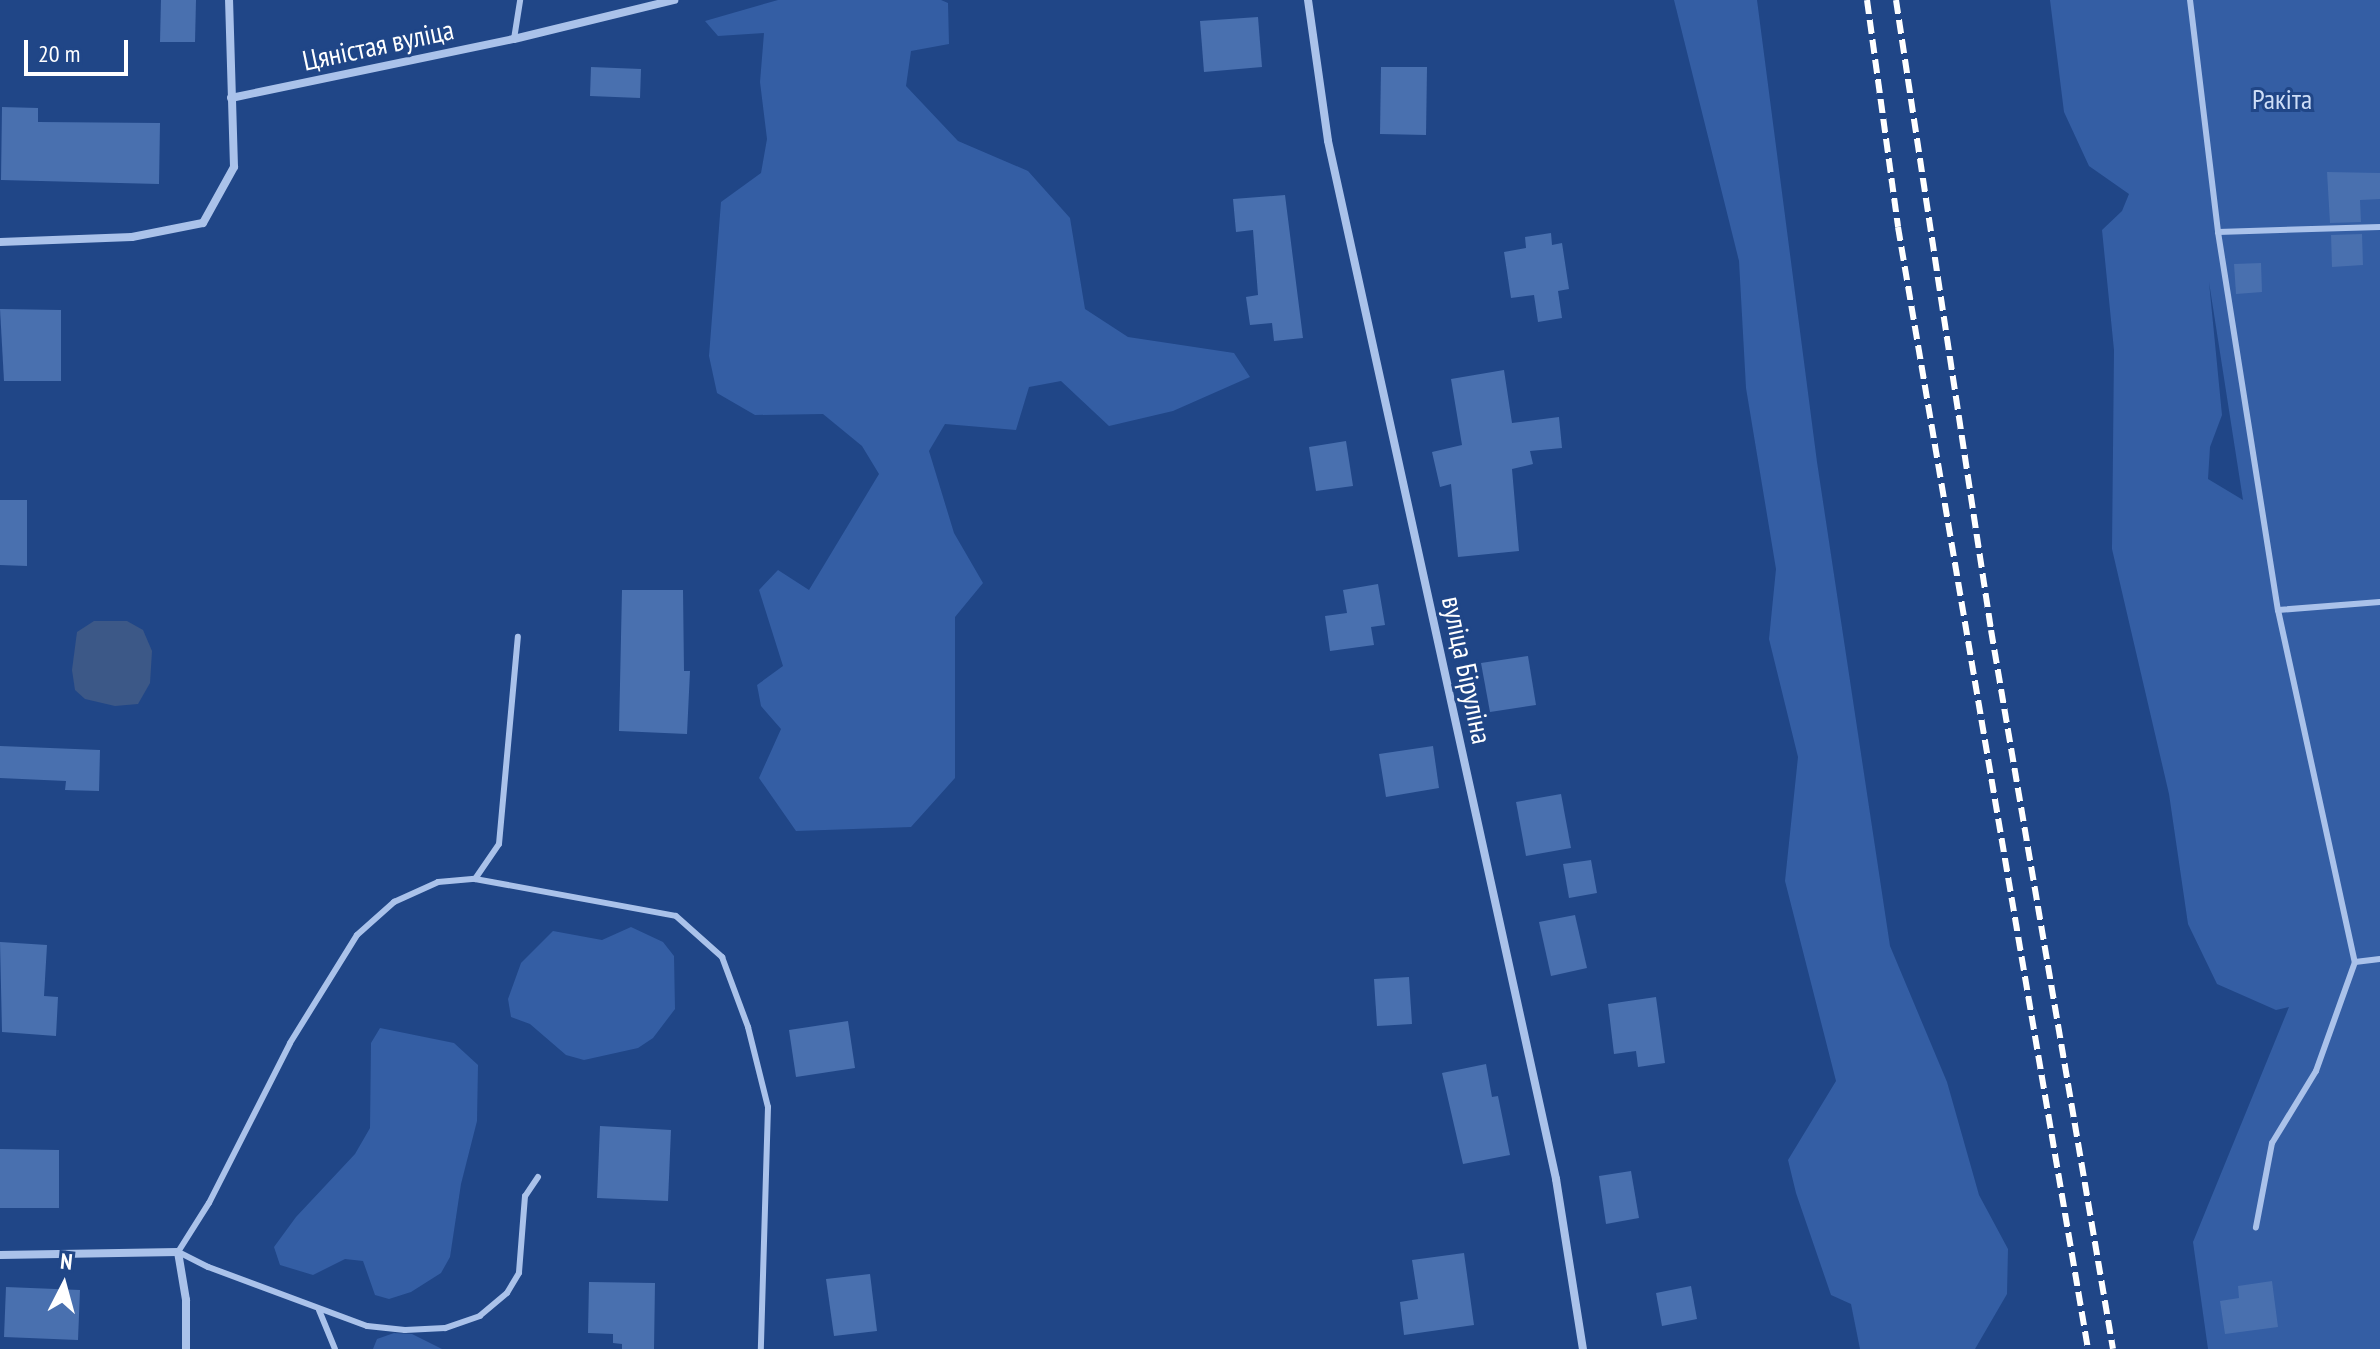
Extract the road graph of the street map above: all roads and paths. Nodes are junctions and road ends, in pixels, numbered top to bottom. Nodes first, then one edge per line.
1 (229, 0) edge
2 (520, 0) edge
3 (674, 0) edge
4 (1308, 0) edge
5 (2190, 0) edge
6 (514, 39) junction
7 (231, 98) junction
8 (2380, 227) edge
9 (2218, 232) junction
10 (0, 242) edge
11 (2380, 602) edge
12 (2278, 610) junction
13 (518, 637) dead end
14 (475, 879) junction
15 (2380, 959) edge
16 (2355, 962) junction
17 (538, 1177) dead end
18 (2256, 1227) dead end
19 (178, 1252) junction
20 (0, 1255) edge
21 (319, 1310) junction
22 (186, 1349) edge
23 (335, 1349) edge
24 (761, 1349) edge
25 (1583, 1349) edge

1 - 7 street
2 - 6 lane
3 - 6 street, Цяністая вуліца
4 - 25 street, вуліца Біруліна
5 - 9 lane
6 - 7 street, Цяністая вуліца
7 - 10 street
8 - 9 lane
9 - 12 lane
11 - 12 lane
12 - 16 lane
13 - 14 lane
14 - 19 lane
14 - 24 lane
15 - 16 lane
16 - 18 lane
17 - 21 lane
19 - 20 street
19 - 21 lane
19 - 22 street
21 - 23 lane

